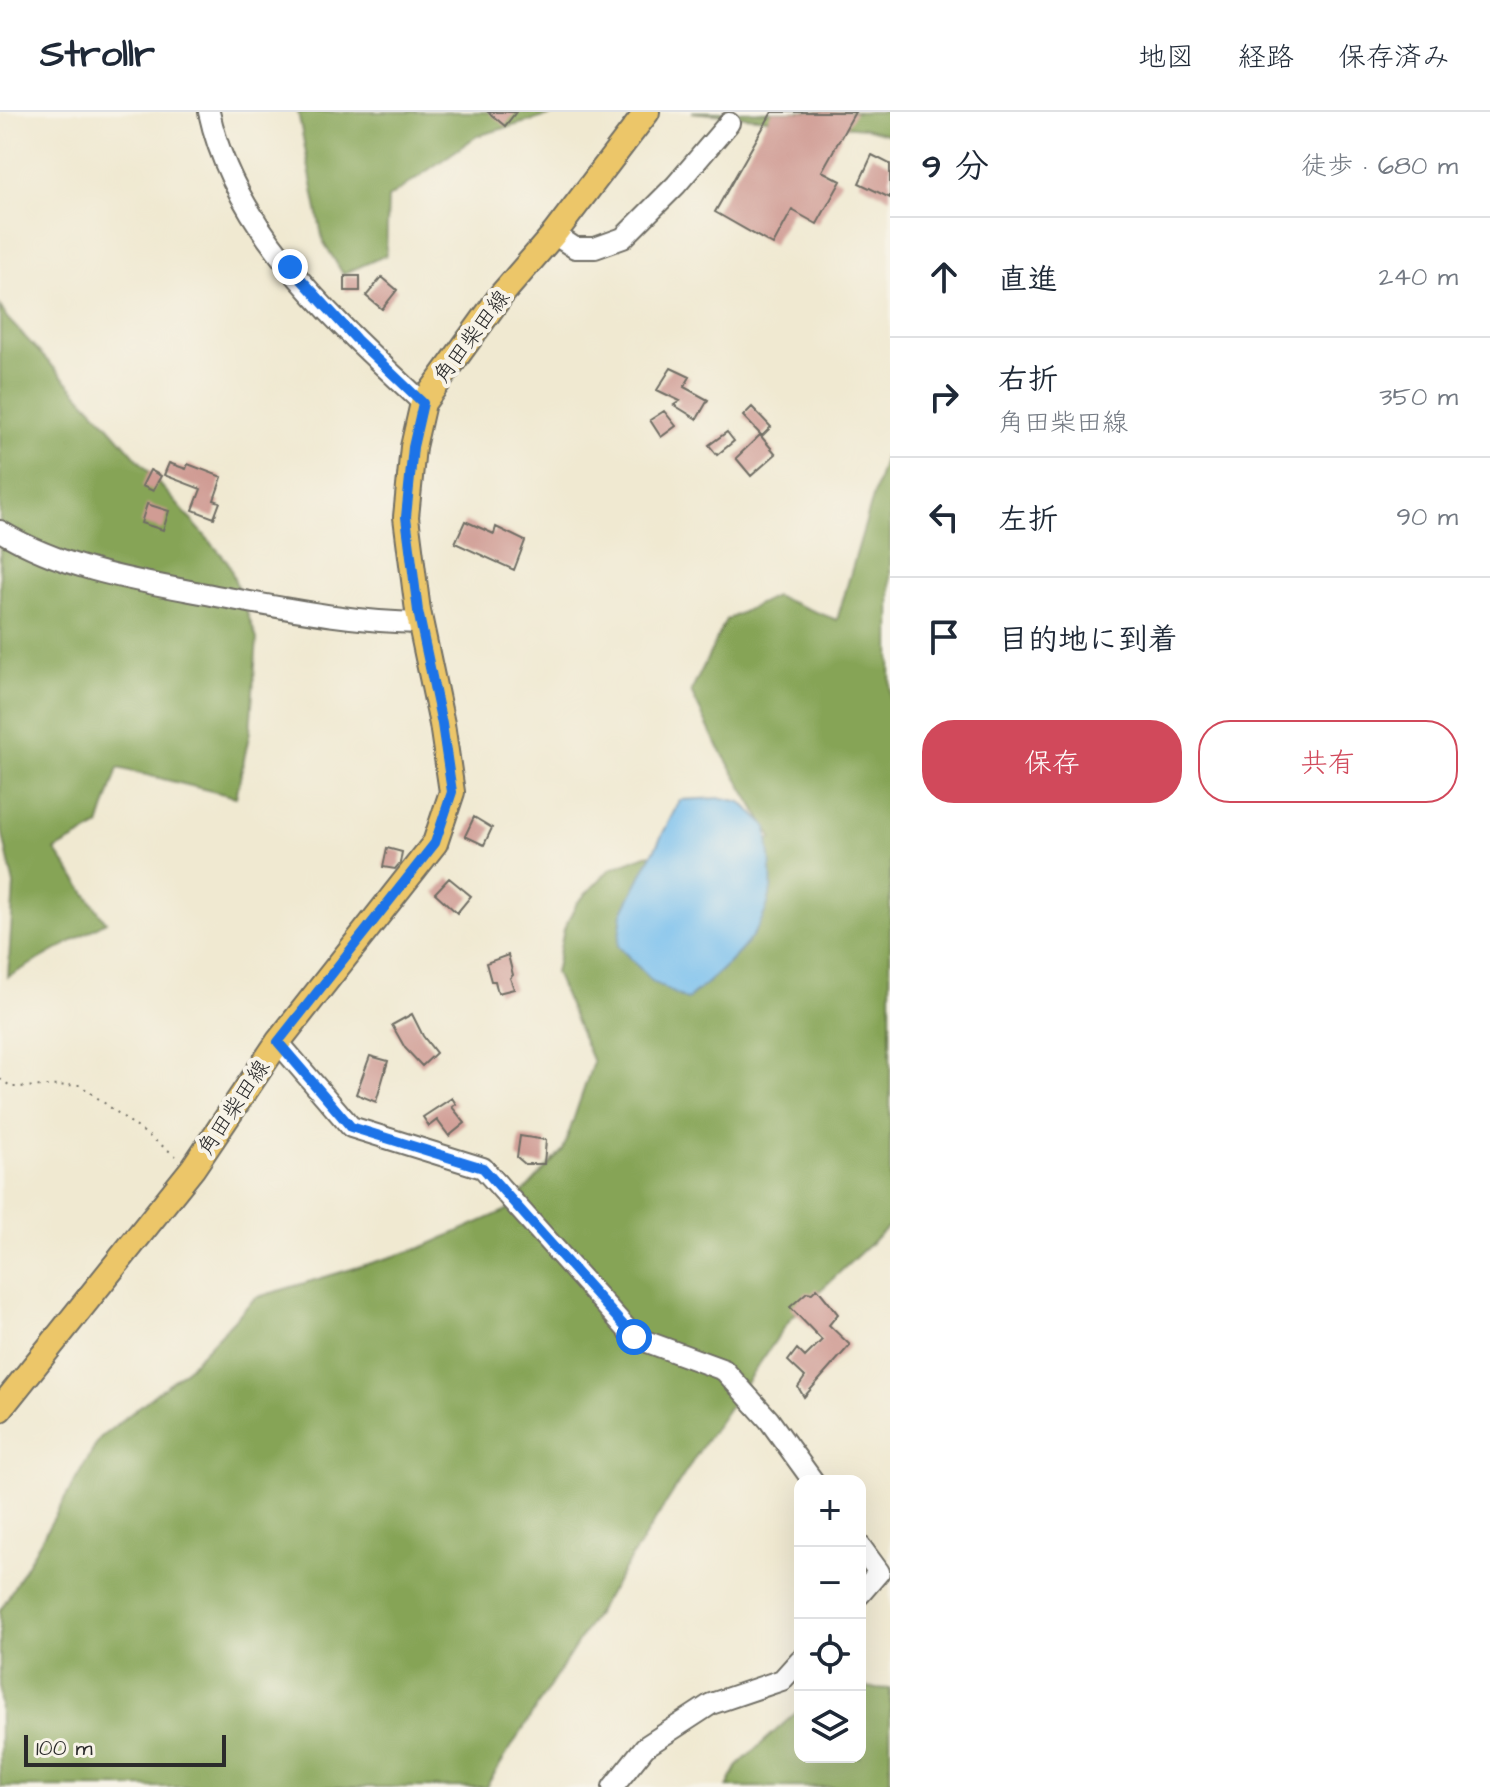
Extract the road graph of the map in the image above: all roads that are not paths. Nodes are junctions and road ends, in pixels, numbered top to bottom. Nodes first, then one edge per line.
1 (209, 112) edge
2 (647, 112) edge
3 (729, 123) dead end
4 (554, 234) junction
5 (423, 403) junction
6 (0, 531) edge
7 (421, 623) junction
8 (278, 1042) junction
9 (0, 1409) edge
10 (809, 1475) edge
11 (861, 1547) edge
12 (885, 1580) edge
13 (866, 1591) edge
14 (794, 1667) edge
15 (613, 1787) edge

1 - 5 street
2 - 4 main road, 角田柴田線
3 - 4 street
4 - 5 main road, 角田柴田線
5 - 7 main road, 角田柴田線
6 - 7 street
7 - 8 main road, 角田柴田線
8 - 9 main road, 角田柴田線
8 - 10 street
11 - 12 street
12 - 13 street
14 - 15 street

